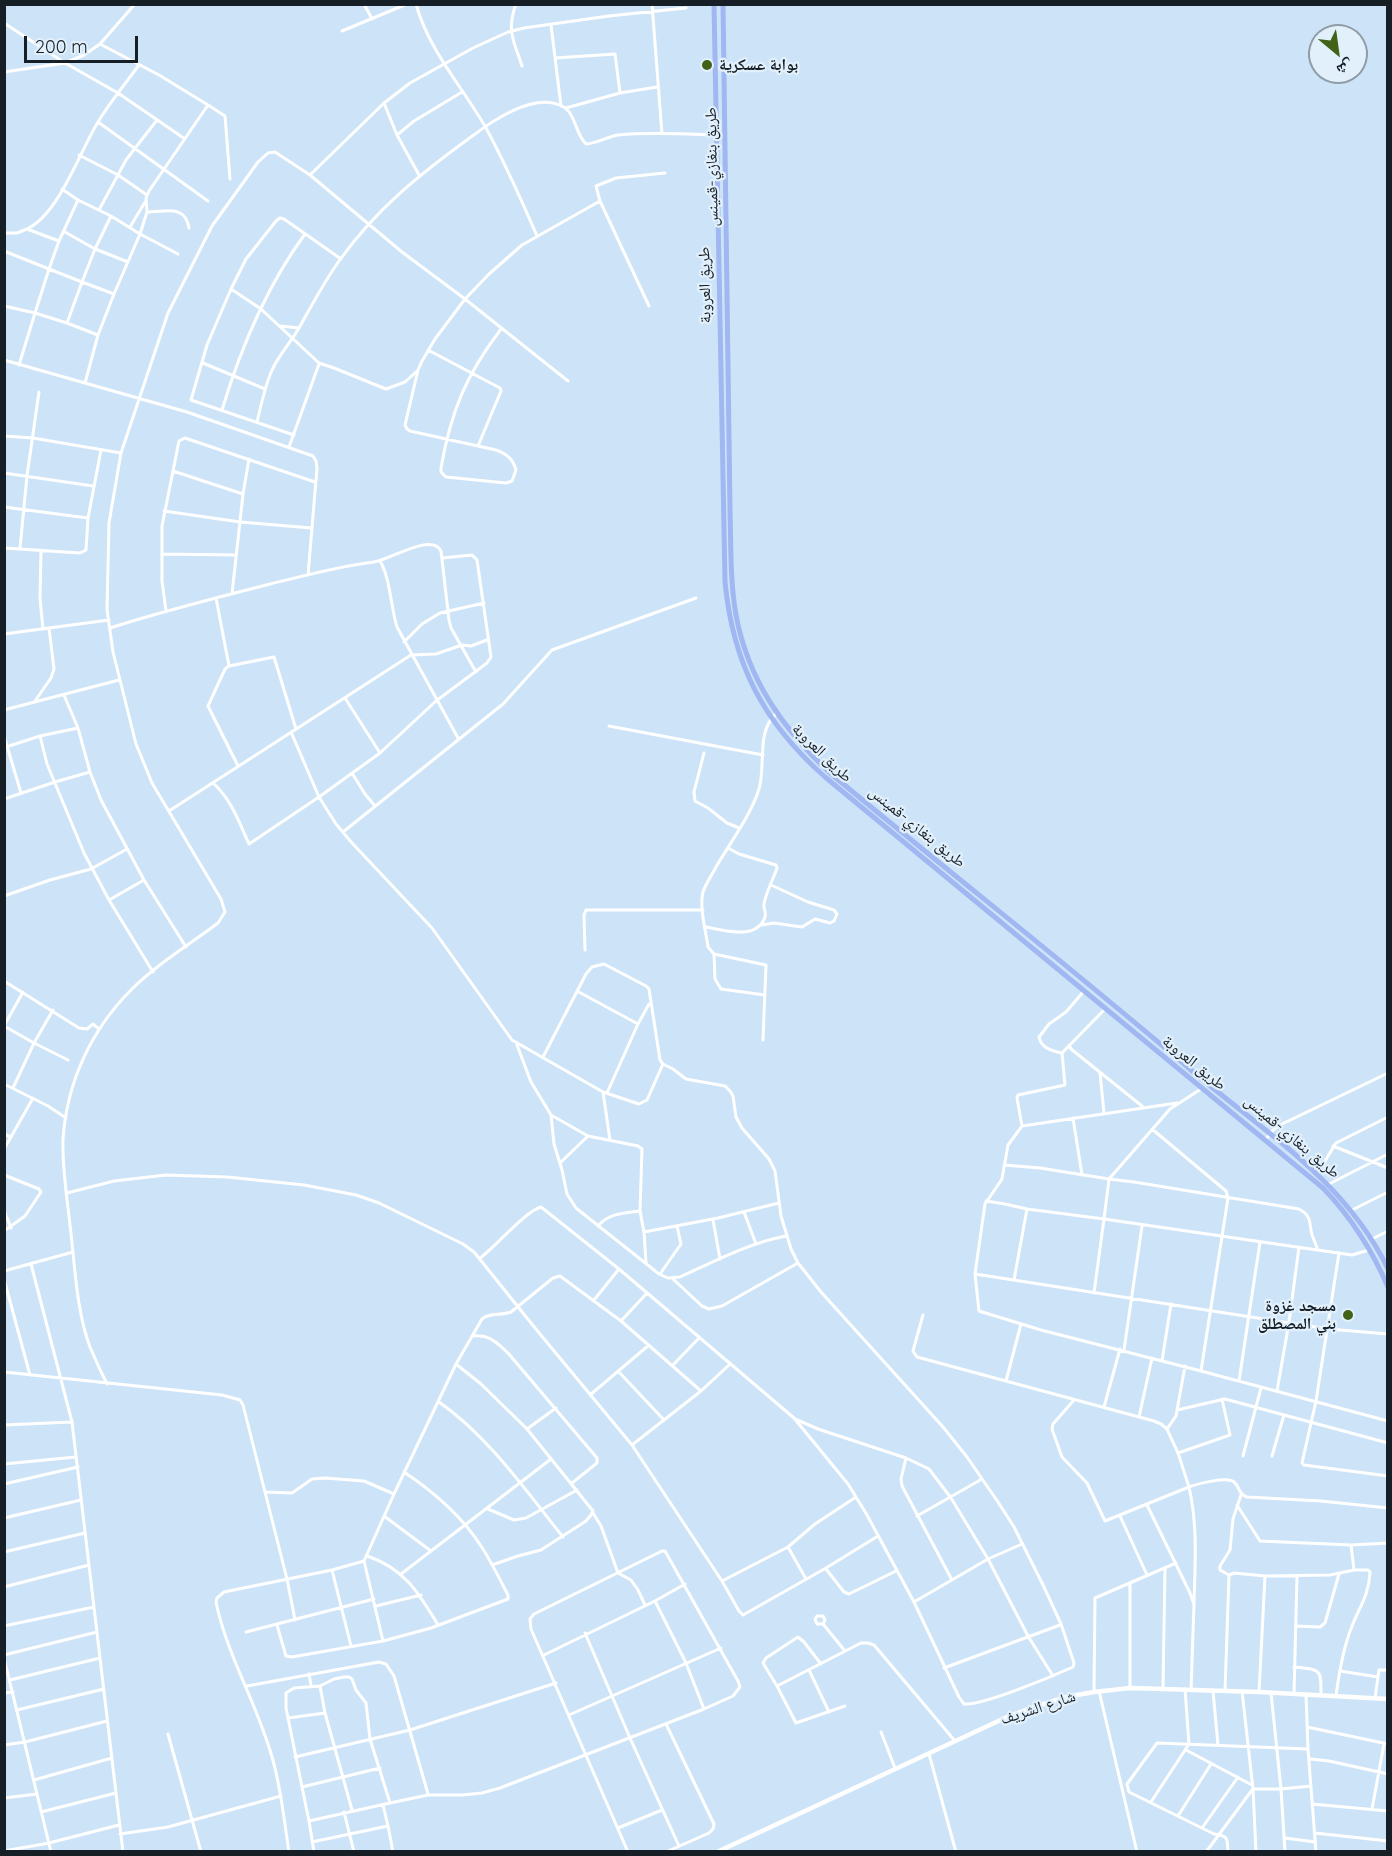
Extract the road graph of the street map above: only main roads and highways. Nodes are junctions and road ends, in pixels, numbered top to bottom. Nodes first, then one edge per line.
1 (714, 4) edge
2 (723, 4) edge
3 (715, 59) junction
4 (724, 59) junction
5 (1268, 1137) junction
6 (1388, 1269) edge
7 (1388, 1287) edge
8 (1388, 1699) edge
9 (717, 1851) edge

1 - 3 main road, طريق العروبة
2 - 4 main road, طريق بنغازي-قمينس
3 - 4 main road
3 - 5 main road, طريق العروبة
4 - 5 main road, طريق بنغازي-قمينس
5 - 6 main road, طريق بنغازي-قمينس
5 - 7 main road, طريق العروبة
8 - 9 main road, شارع الشريف

